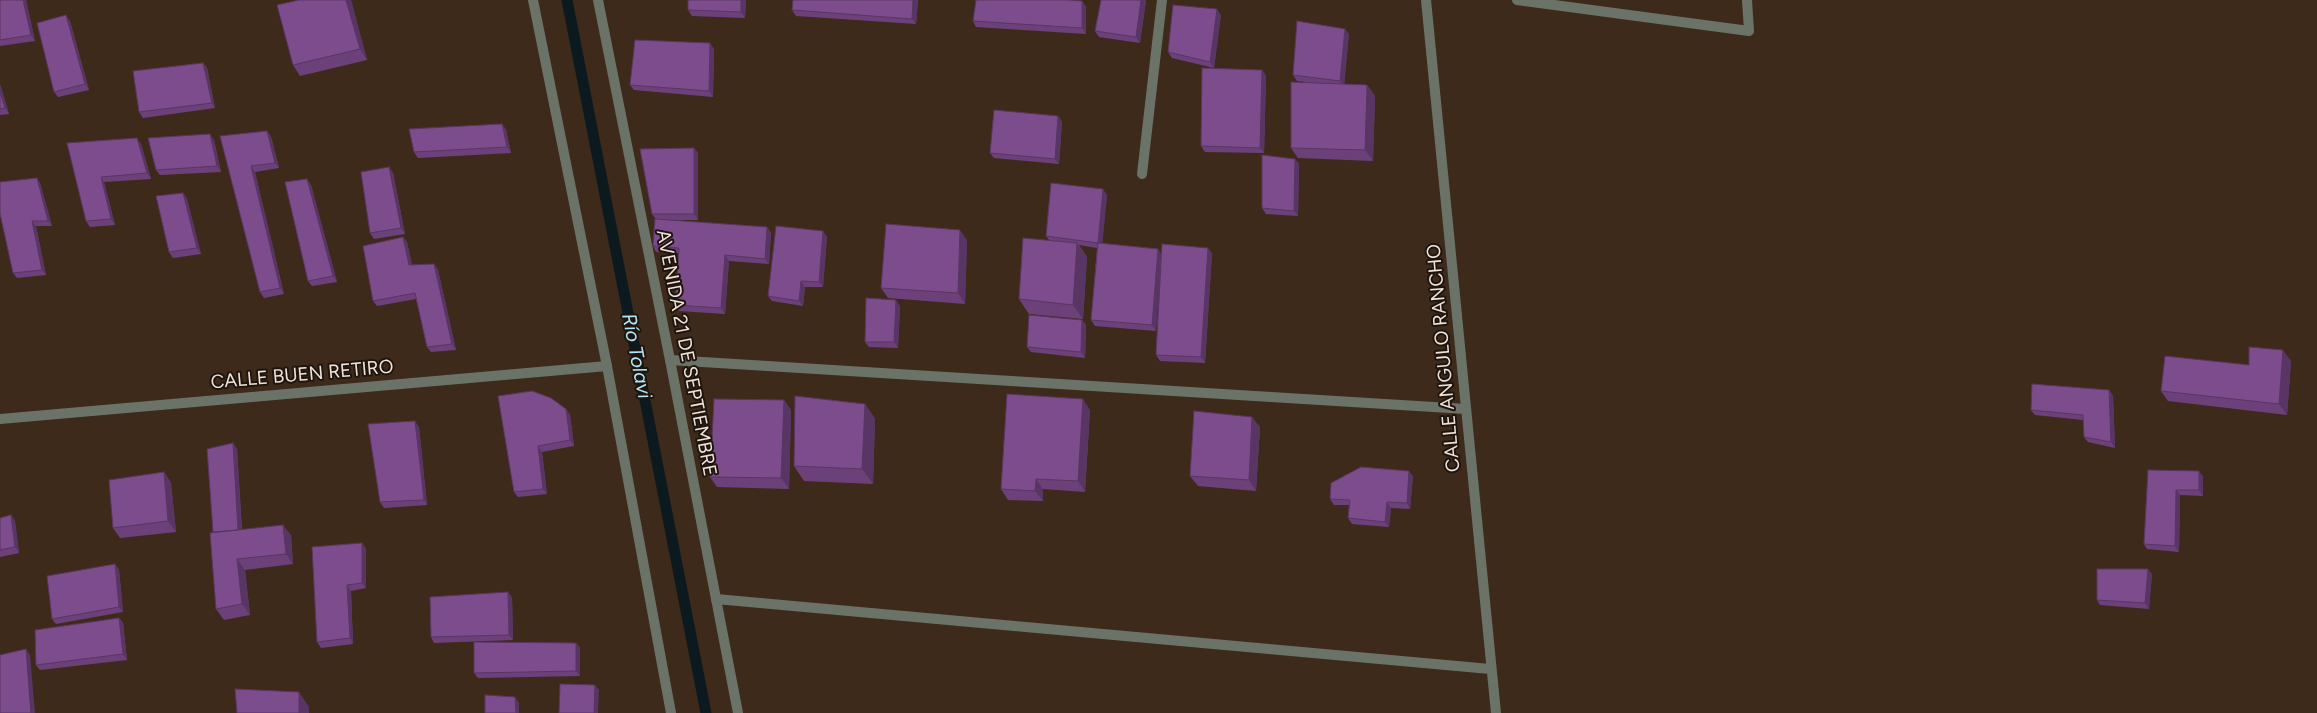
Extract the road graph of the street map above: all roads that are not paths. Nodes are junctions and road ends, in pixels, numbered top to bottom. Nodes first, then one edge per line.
1 (533, 0) edge
2 (598, 0) edge
3 (1162, 0) edge
4 (1426, 0) edge
5 (1517, 0) edge
6 (1747, 0) edge
7 (1142, 174) dead end
8 (670, 360) junction
9 (607, 366) junction
10 (1466, 408) junction
11 (0, 419) edge
12 (716, 599) junction
13 (1490, 669) junction
14 (671, 713) edge
15 (738, 713) edge
16 (1496, 713) edge

1 - 9 street
2 - 8 street, AVENIDA 21 DE SEPTIEMBRE
3 - 7 street
4 - 10 street, CALLE ANGULO RANCHO
5 - 6 street
8 - 10 street
8 - 12 street, AVENIDA 21 DE SEPTIEMBRE
9 - 11 street, CALLE BUEN RETIRO
9 - 14 street
10 - 13 street, CALLE ANGULO RANCHO
12 - 13 street
12 - 15 street, AVENIDA 21 DE SEPTIEMBRE
13 - 16 street, CALLE ANGULO RANCHO

